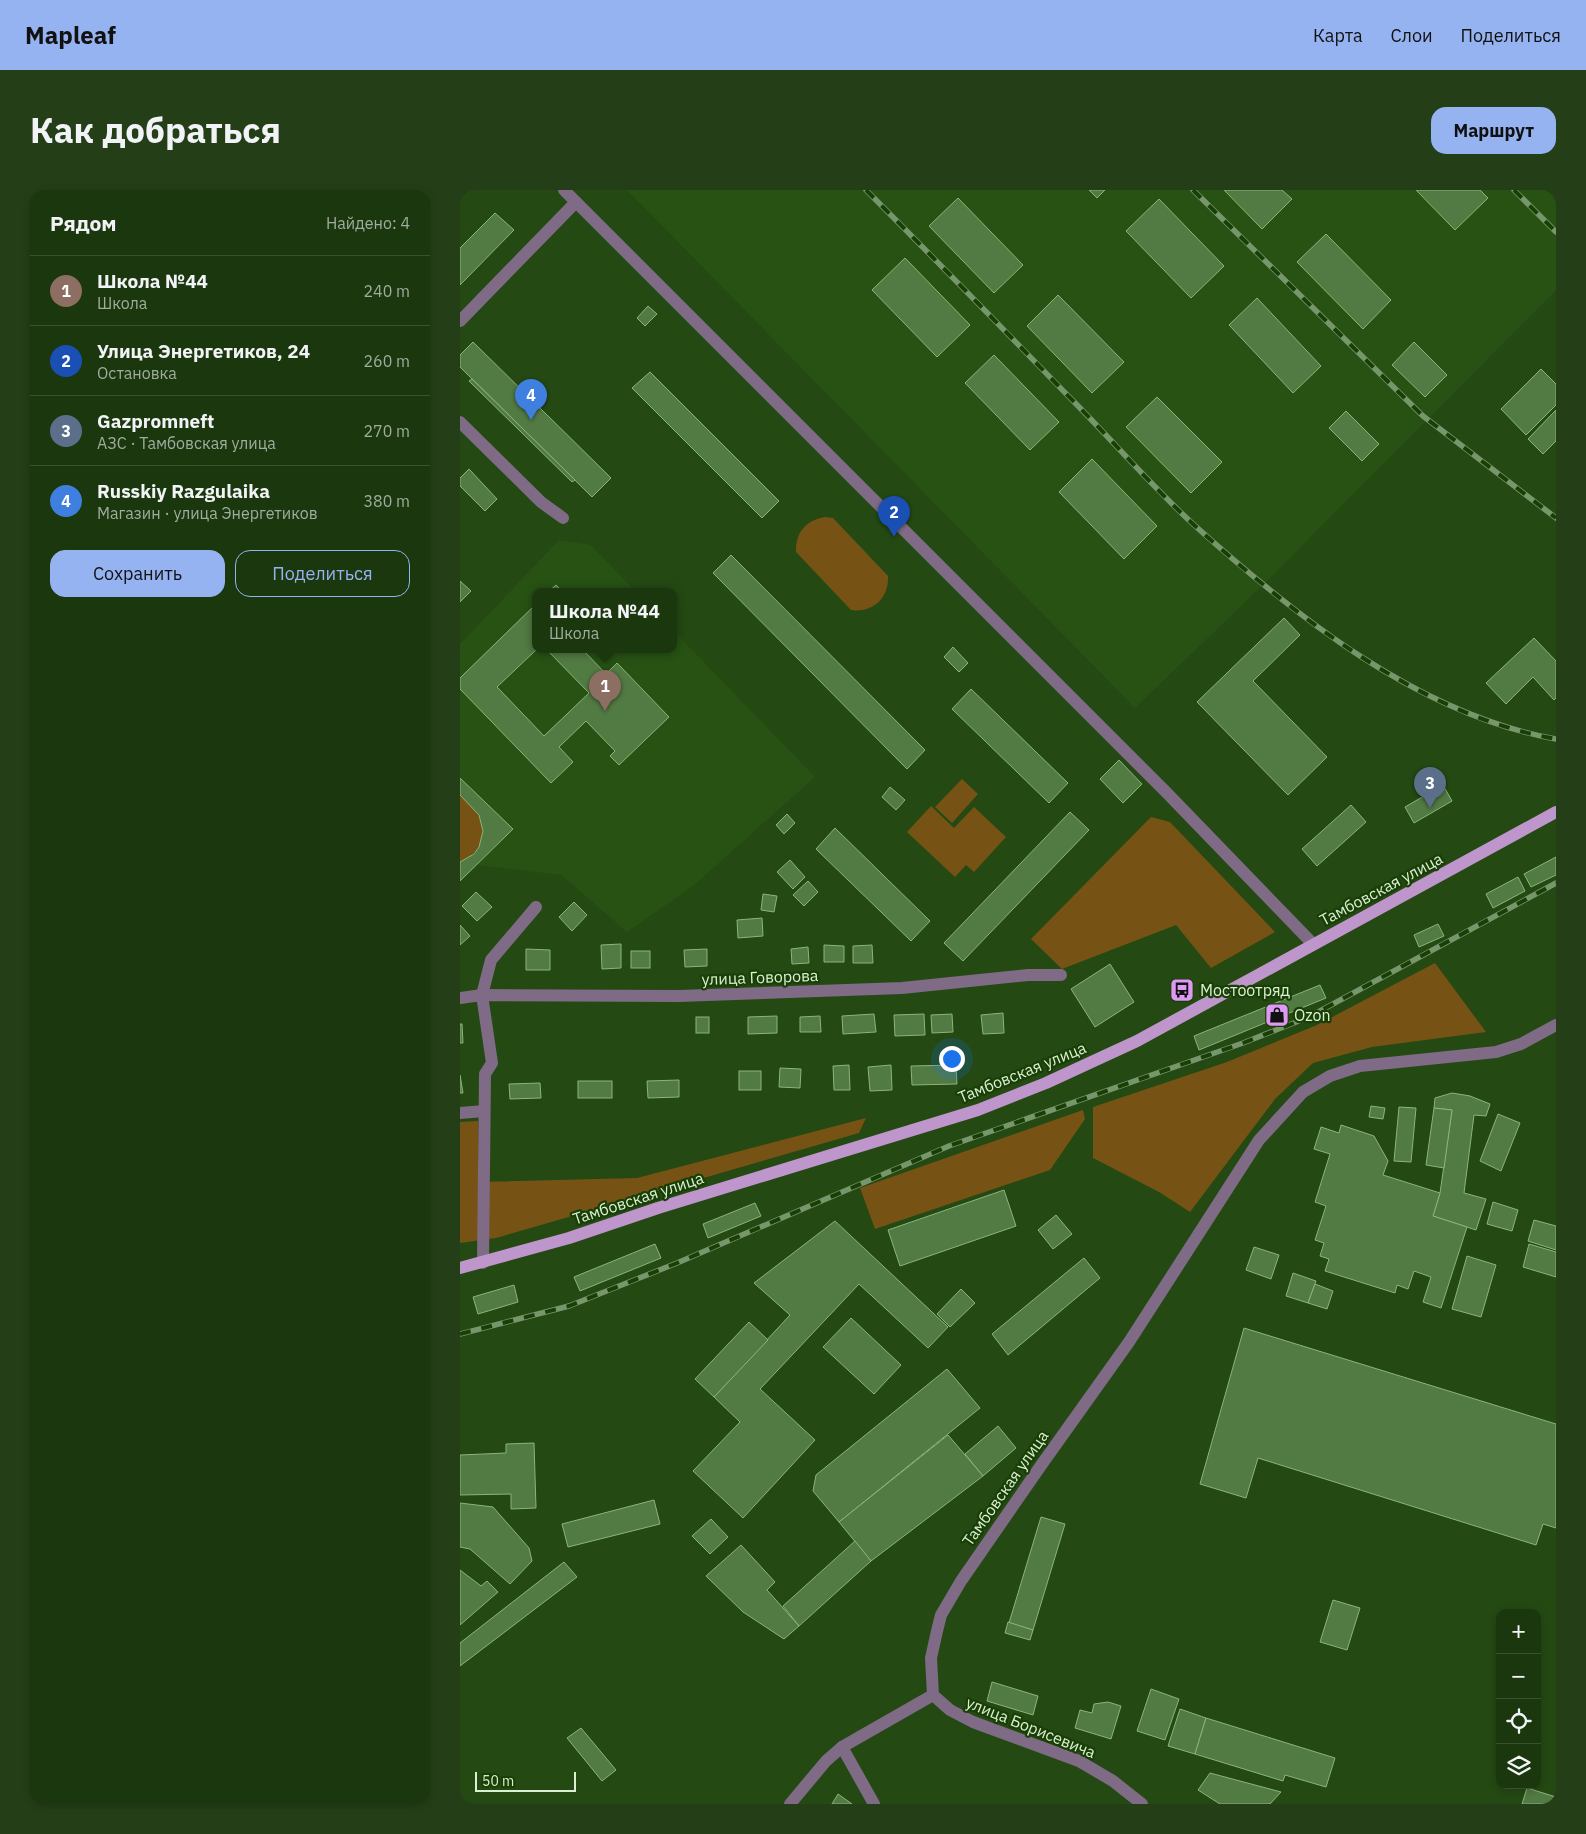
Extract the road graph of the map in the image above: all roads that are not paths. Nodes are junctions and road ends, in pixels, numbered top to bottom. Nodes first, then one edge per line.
1 (564, 190) edge
2 (576, 202) junction
3 (460, 321) edge
4 (460, 422) edge
5 (564, 518) dead end
6 (1556, 812) edge
7 (536, 907) dead end
8 (1313, 944) junction
9 (1061, 975) dead end
10 (482, 995) junction
11 (460, 998) edge
12 (1556, 1025) edge
13 (484, 1112) junction
14 (460, 1113) edge
15 (483, 1263) junction
16 (460, 1268) edge
17 (934, 1695) junction
18 (842, 1747) junction
19 (790, 1804) edge
20 (874, 1804) edge
21 (1142, 1804) edge

1 - 2 street
2 - 3 street
2 - 8 street
4 - 5 street
6 - 8 main road, Тамбовская улица
7 - 10 street
8 - 15 main road, Тамбовская улица
9 - 10 street, улица Говорова
10 - 11 street, улица Говорова
10 - 13 street
12 - 17 street, Тамбовская улица
13 - 14 street
13 - 15 street
15 - 16 main road, Тамбовская улица
17 - 18 street
17 - 21 street, улица Борисевича
18 - 19 street
18 - 20 street

